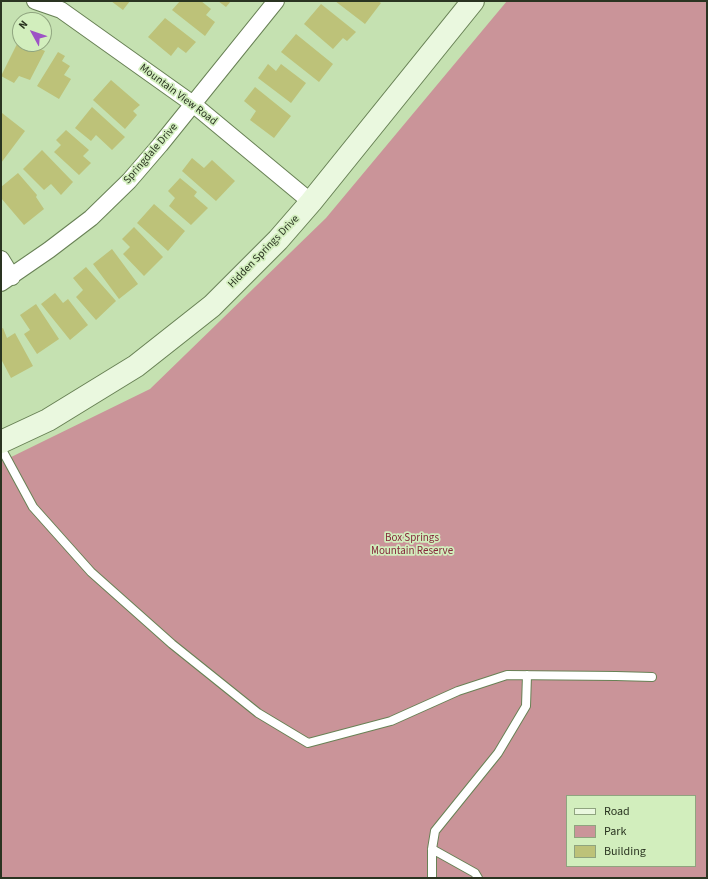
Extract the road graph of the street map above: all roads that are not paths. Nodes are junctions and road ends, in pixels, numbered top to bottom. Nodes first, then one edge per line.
1 (35, 1) edge
2 (276, 1) edge
3 (473, 1) edge
4 (193, 104) junction
5 (311, 202) junction
6 (1, 259) edge
7 (6, 280) edge
8 (1, 442) edge
9 (1, 448) edge
10 (527, 675) junction
11 (652, 677) dead end
12 (432, 849) junction
13 (432, 878) edge
14 (478, 878) edge

1 - 4 street, Mountain View Road
2 - 4 street, Springdale Drive
3 - 5 street, Hidden Springs Drive
4 - 5 street, Mountain View Road
4 - 7 street, Springdale Drive
5 - 8 street, Hidden Springs Drive
6 - 7 street
9 - 10 lane
10 - 11 lane
10 - 12 lane
12 - 13 lane
12 - 14 lane

